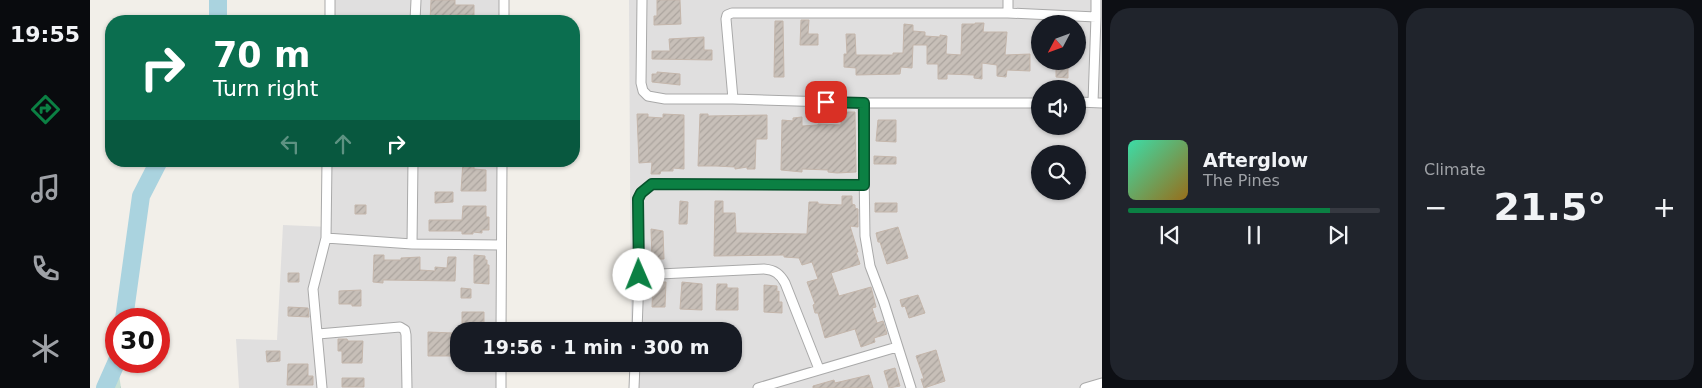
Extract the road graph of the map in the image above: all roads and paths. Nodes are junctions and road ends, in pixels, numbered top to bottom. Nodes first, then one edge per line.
1 (330, 0) edge
2 (416, 0) edge
3 (504, 0) edge
4 (642, 0) edge
5 (1008, 0) edge
6 (1096, 0) edge
7 (1008, 13) junction
8 (330, 15) edge
9 (415, 15) edge
10 (504, 15) edge
11 (1096, 16) junction
12 (733, 99) junction
13 (864, 103) junction
14 (1031, 103) edge
15 (1098, 103) edge
16 (327, 167) edge
17 (413, 167) edge
18 (502, 167) edge
19 (864, 185) junction
20 (326, 238) junction
21 (412, 244) junction
22 (501, 245) junction
23 (639, 275) junction
24 (501, 322) edge
25 (636, 322) edge
26 (318, 334) junction
27 (897, 347) junction
28 (819, 369) junction
29 (501, 372) edge
30 (635, 372) edge
31 (1102, 383) edge
32 (322, 388) edge
33 (407, 388) edge
34 (501, 388) edge
35 (634, 388) edge
36 (758, 388) edge
37 (911, 388) edge
38 (1085, 388) edge

1 - 8 street
2 - 9 street
3 - 10 street
4 - 12 street
5 - 7 street
6 - 11 street
7 - 11 street
7 - 12 street
11 - 15 street
12 - 13 street
13 - 14 street
13 - 19 street
16 - 20 street
17 - 21 street
18 - 22 street
19 - 23 street
19 - 27 street
20 - 21 street
20 - 26 street
21 - 22 street
22 - 24 street
23 - 25 street
23 - 28 street
26 - 32 street
26 - 33 street
27 - 28 street
27 - 37 street
28 - 36 street
29 - 34 street
30 - 35 street
31 - 38 street

